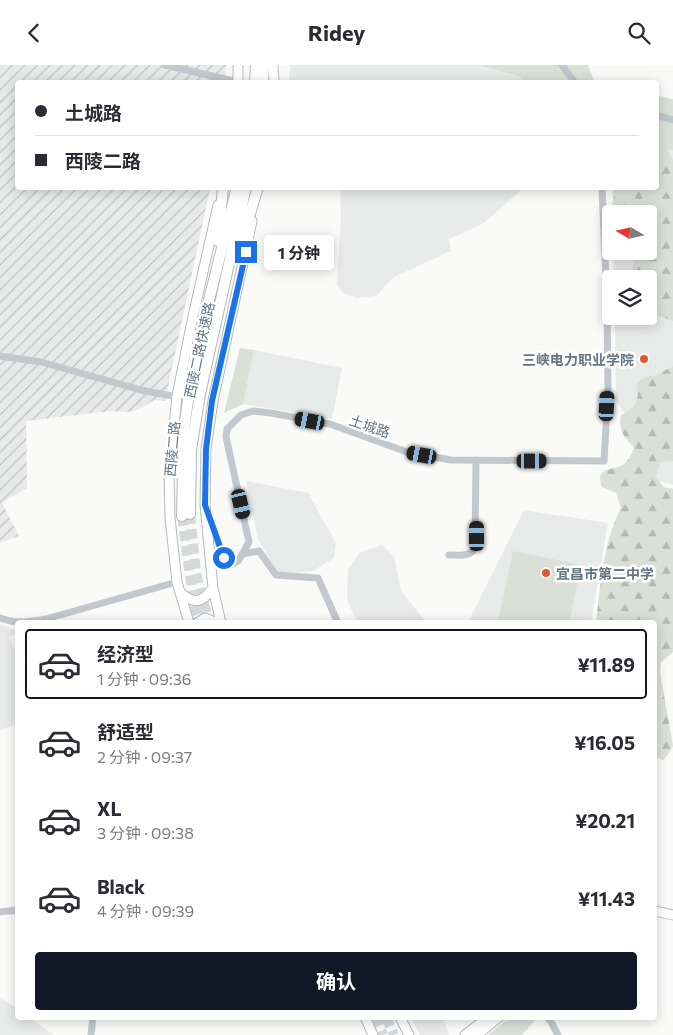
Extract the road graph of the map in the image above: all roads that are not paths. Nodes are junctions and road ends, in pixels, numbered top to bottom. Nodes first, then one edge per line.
1 (165, 65) edge
2 (238, 65) edge
3 (256, 65) edge
4 (264, 65) edge
5 (273, 65) edge
6 (229, 80) edge
7 (238, 80) edge
8 (255, 80) edge
9 (263, 80) edge
10 (274, 80) edge
11 (222, 190) edge
12 (223, 190) edge
13 (237, 190) edge
14 (245, 190) edge
15 (258, 190) edge
16 (258, 190) edge
17 (602, 190) edge
18 (236, 211) junction
19 (212, 287) junction
20 (209, 349) junction
21 (0, 356) edge
22 (177, 397) junction
23 (476, 460) junction
24 (205, 505) junction
25 (243, 554) junction
26 (450, 555) dead end
27 (177, 582) junction
28 (213, 588) junction
29 (180, 592) junction
30 (0, 618) edge
31 (41, 620) edge
32 (188, 620) edge
33 (218, 620) edge
34 (337, 620) edge
35 (15, 622) edge
36 (15, 910) edge
37 (657, 911) edge
38 (0, 912) edge
39 (673, 915) edge
40 (657, 917) edge
41 (673, 919) edge
42 (93, 1020) edge
43 (366, 1020) edge
44 (402, 1020) edge
45 (484, 1020) edge
46 (495, 1020) edge
47 (549, 1020) edge
48 (91, 1035) edge
49 (373, 1035) edge
50 (409, 1035) edge
51 (465, 1035) edge
52 (477, 1035) edge
53 (558, 1035) edge

1 - 6 street
2 - 7 main road
3 - 8 highway
4 - 9 highway
5 - 10 main road
11 - 22 main road, 西陵二路
12 - 19 highway
13 - 18 highway, 西陵二路快速路
14 - 18 highway, 西陵二路快速路
15 - 20 highway
16 - 24 main road
17 - 23 street, 土城路
18 - 19 highway, 西陵二路快速路
18 - 20 highway, 西陵二路快速路
19 - 20 highway, 西陵二路快速路
21 - 22 street
22 - 27 main road, 西陵二路
23 - 25 street, 土城路
23 - 26 street
24 - 25 street
24 - 28 main road
25 - 34 street
27 - 29 main road, 西陵二路
27 - 31 street
28 - 29 main road
28 - 33 main road
29 - 32 main road, 西陵二路
30 - 35 street
36 - 38 street
37 - 39 main road
40 - 41 main road
42 - 48 street
43 - 49 main road
44 - 50 main road
45 - 51 main road
46 - 52 main road
47 - 53 street

